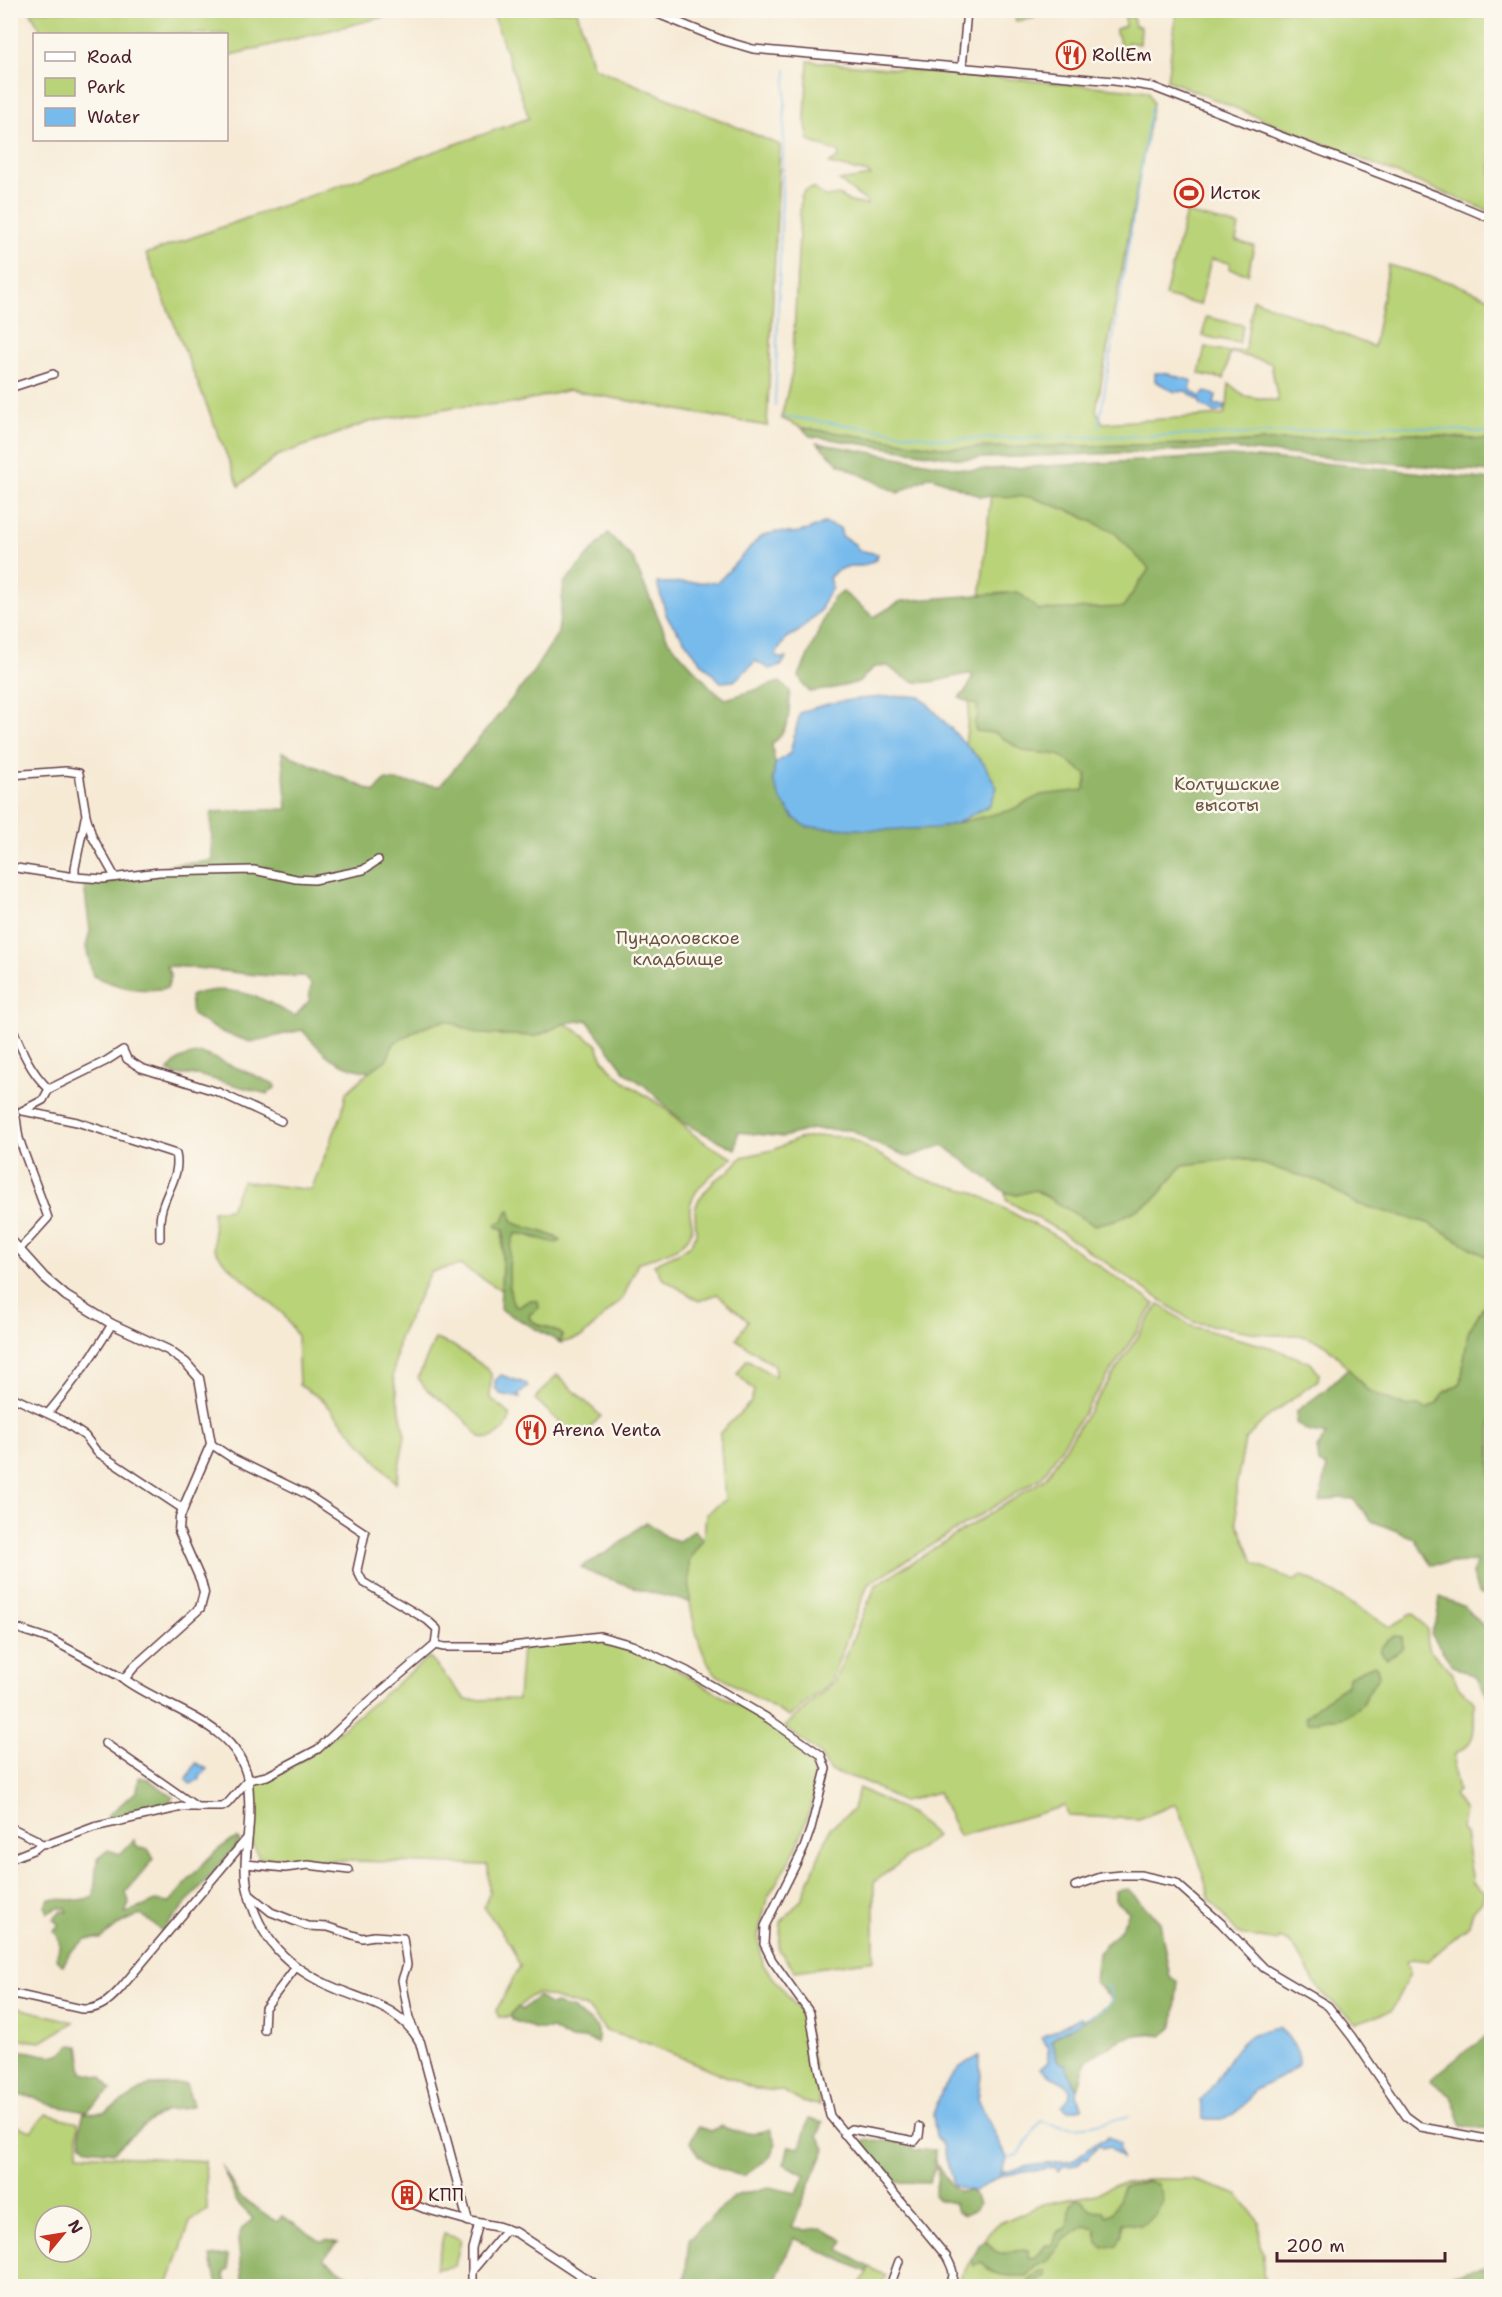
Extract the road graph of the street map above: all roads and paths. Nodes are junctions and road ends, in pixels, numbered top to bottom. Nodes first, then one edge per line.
1 (648, 10) edge
2 (967, 10) edge
3 (962, 68) junction
4 (1491, 219) edge
5 (53, 374) dead end
6 (10, 388) edge
7 (10, 775) edge
8 (86, 815) junction
9 (378, 860) dead end
10 (10, 867) edge
11 (75, 877) junction
12 (115, 878) junction
13 (10, 1022) edge
14 (49, 1089) junction
15 (10, 1102) edge
16 (20, 1112) junction
17 (281, 1121) dead end
18 (160, 1238) dead end
19 (10, 1239) edge
20 (20, 1249) junction
21 (112, 1324) junction
22 (10, 1396) edge
23 (49, 1412) junction
24 (212, 1444) junction
25 (183, 1509) junction
26 (10, 1626) edge
27 (435, 1645) junction
28 (124, 1678) junction
29 (105, 1743) dead end
30 (248, 1780) junction
31 (197, 1807) junction
32 (10, 1827) edge
33 (248, 1837) junction
34 (41, 1844) junction
35 (10, 1859) edge
36 (246, 1864) junction
37 (350, 1870) dead end
38 (1075, 1886) dead end
39 (250, 1895) junction
40 (296, 1967) junction
41 (10, 1993) edge
42 (264, 2030) dead end
43 (416, 2034) junction
44 (920, 2127) dead end
45 (844, 2134) junction
46 (1491, 2140) edge
47 (400, 2199) dead end
48 (468, 2221) junction
49 (479, 2223) junction
50 (507, 2229) junction
51 (899, 2261) dead end
52 (472, 2271) junction
53 (472, 2286) edge
54 (596, 2286) edge
55 (890, 2286) edge
56 (948, 2286) edge

1 - 3 street
2 - 3 street
3 - 4 street
5 - 6 street
7 - 8 street
8 - 11 street
8 - 12 street
9 - 12 street
10 - 11 street
11 - 12 street
13 - 14 street
14 - 16 street
14 - 17 street
15 - 16 street
16 - 18 street
16 - 20 street
19 - 20 street
20 - 21 street
21 - 23 street
21 - 24 street
22 - 23 street
23 - 25 street
24 - 25 street
24 - 27 street
25 - 28 street
26 - 28 street
27 - 30 street
27 - 45 street
28 - 30 street
29 - 31 street
30 - 31 street
30 - 33 street
31 - 34 street
32 - 34 street
33 - 36 street
33 - 41 street
34 - 35 street
36 - 37 street
36 - 39 street
38 - 46 street
39 - 40 street
39 - 43 street
40 - 42 street
40 - 43 street
43 - 48 street
44 - 45 street
45 - 56 street
47 - 48 street
48 - 49 street
49 - 50 street
49 - 52 street
50 - 52 street
50 - 54 street
51 - 55 street
52 - 53 street

